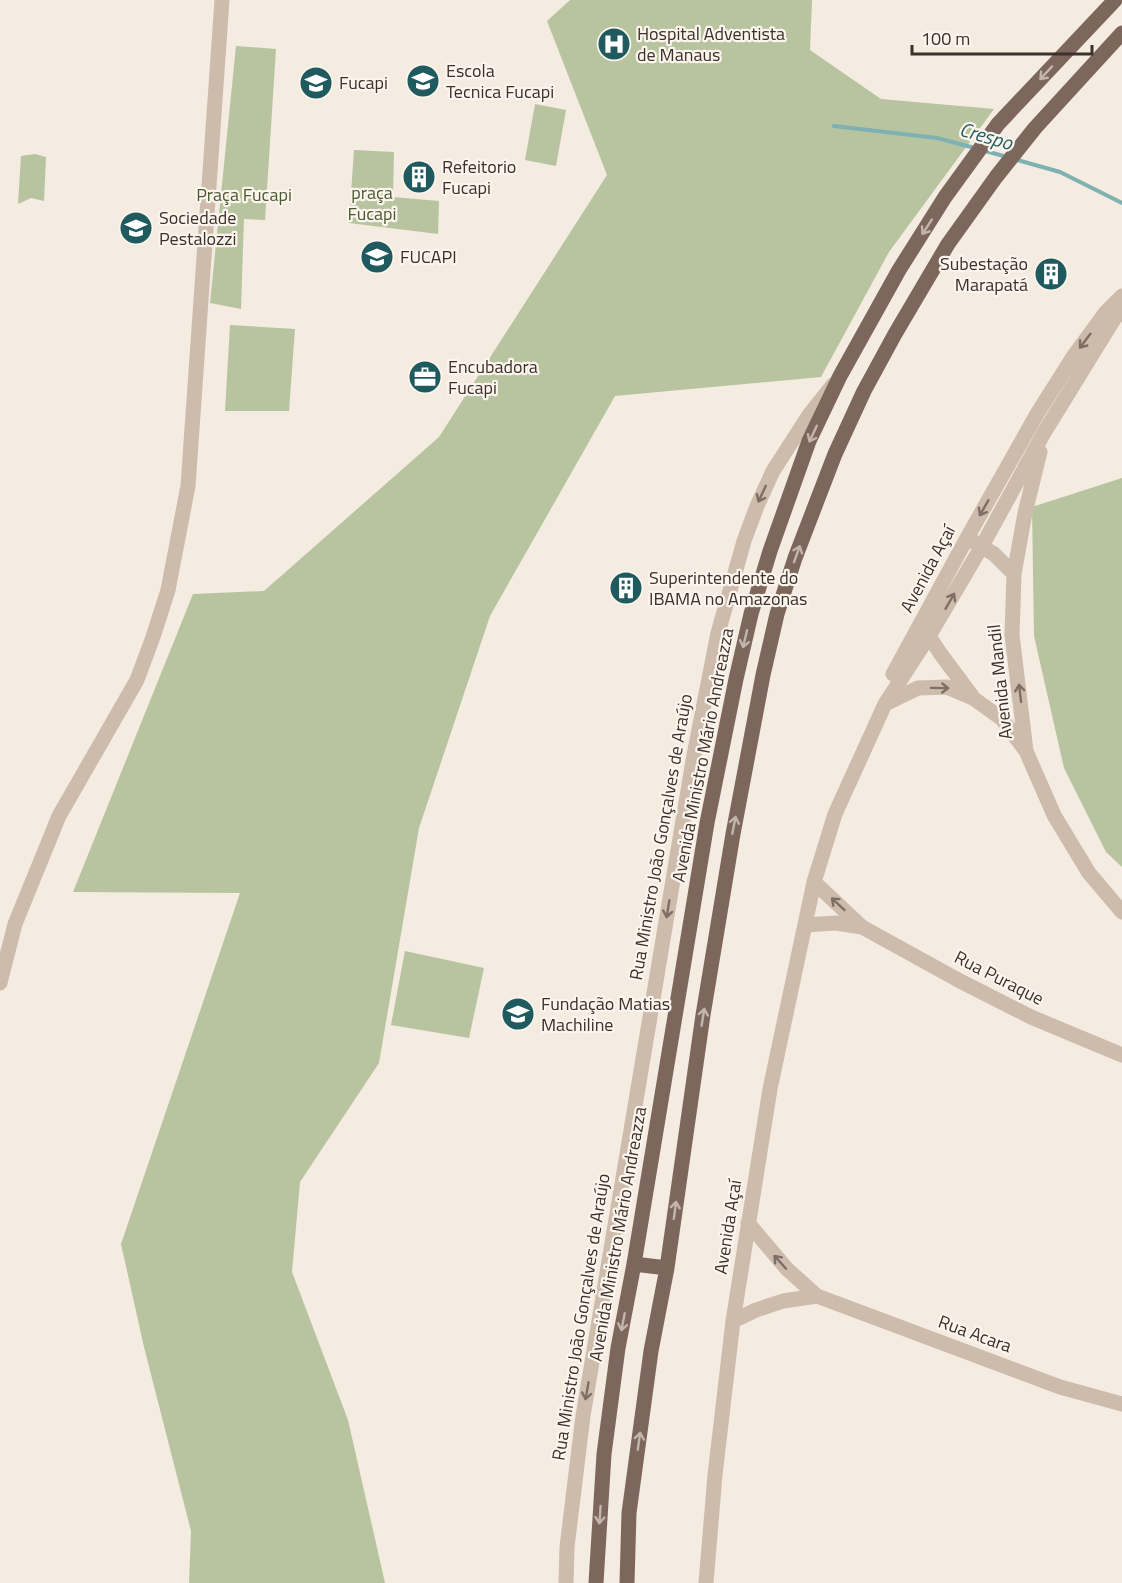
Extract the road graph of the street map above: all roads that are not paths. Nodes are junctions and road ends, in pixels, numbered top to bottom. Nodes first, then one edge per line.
1 (222, 0) edge
2 (1115, 0) edge
3 (1122, 33) edge
4 (1122, 296) edge
5 (1122, 311) edge
6 (840, 376) junction
7 (1045, 431) junction
8 (967, 538) junction
9 (982, 546) junction
10 (1014, 574) junction
11 (924, 631) junction
12 (973, 698) junction
13 (885, 704) junction
14 (1026, 751) junction
15 (814, 882) junction
16 (1122, 912) edge
17 (805, 925) junction
18 (862, 927) junction
19 (0, 983) edge
20 (1122, 1055) edge
21 (748, 1223) junction
22 (634, 1264) junction
23 (667, 1268) junction
24 (817, 1296) junction
25 (733, 1321) junction
26 (1122, 1404) edge
27 (566, 1583) edge
28 (596, 1583) edge
29 (627, 1583) edge
30 (706, 1583) edge

1 - 19 street
2 -> 6 main road, Avenida Ministro Mário Andreazza
23 -> 3 main road
4 -> 8 street, Avenida Açaí
5 - 7 street, Avenida Açaí
6 -> 22 main road, Avenida Ministro Mário Andreazza
6 -> 27 street, Rua Ministro João Gonçalves de Araújo
7 - 9 street, Avenida Açaí
7 - 10 street, Avenida Mandil
8 - 9 street
8 - 11 street, Avenida Açaí
9 - 10 street
11 -> 9 street, Avenida Açaí
14 -> 10 street, Avenida Mandil
11 - 12 street
11 - 13 street, Avenida Açaí
11 - 15 street, Avenida Açaí
13 -> 12 street, Avenida Mandil
12 - 14 street, Avenida Mandil
13 - 15 street, Avenida Açaí
14 - 16 street, Avenida Mandil
15 - 17 street, Avenida Açaí
18 -> 15 street, Rua Puraque
17 - 18 street, Rua Puraque
17 - 21 street, Avenida Açaí
18 - 20 street, Rua Puraque
24 -> 21 street, Rua Acara
21 - 25 street, Avenida Açaí
22 - 23 main road
22 -> 28 main road, Avenida Ministro Mário Andreazza
29 -> 23 main road
24 - 25 street, Rua Acara
24 - 26 street, Rua Acara
25 - 30 street, Avenida Açaí

